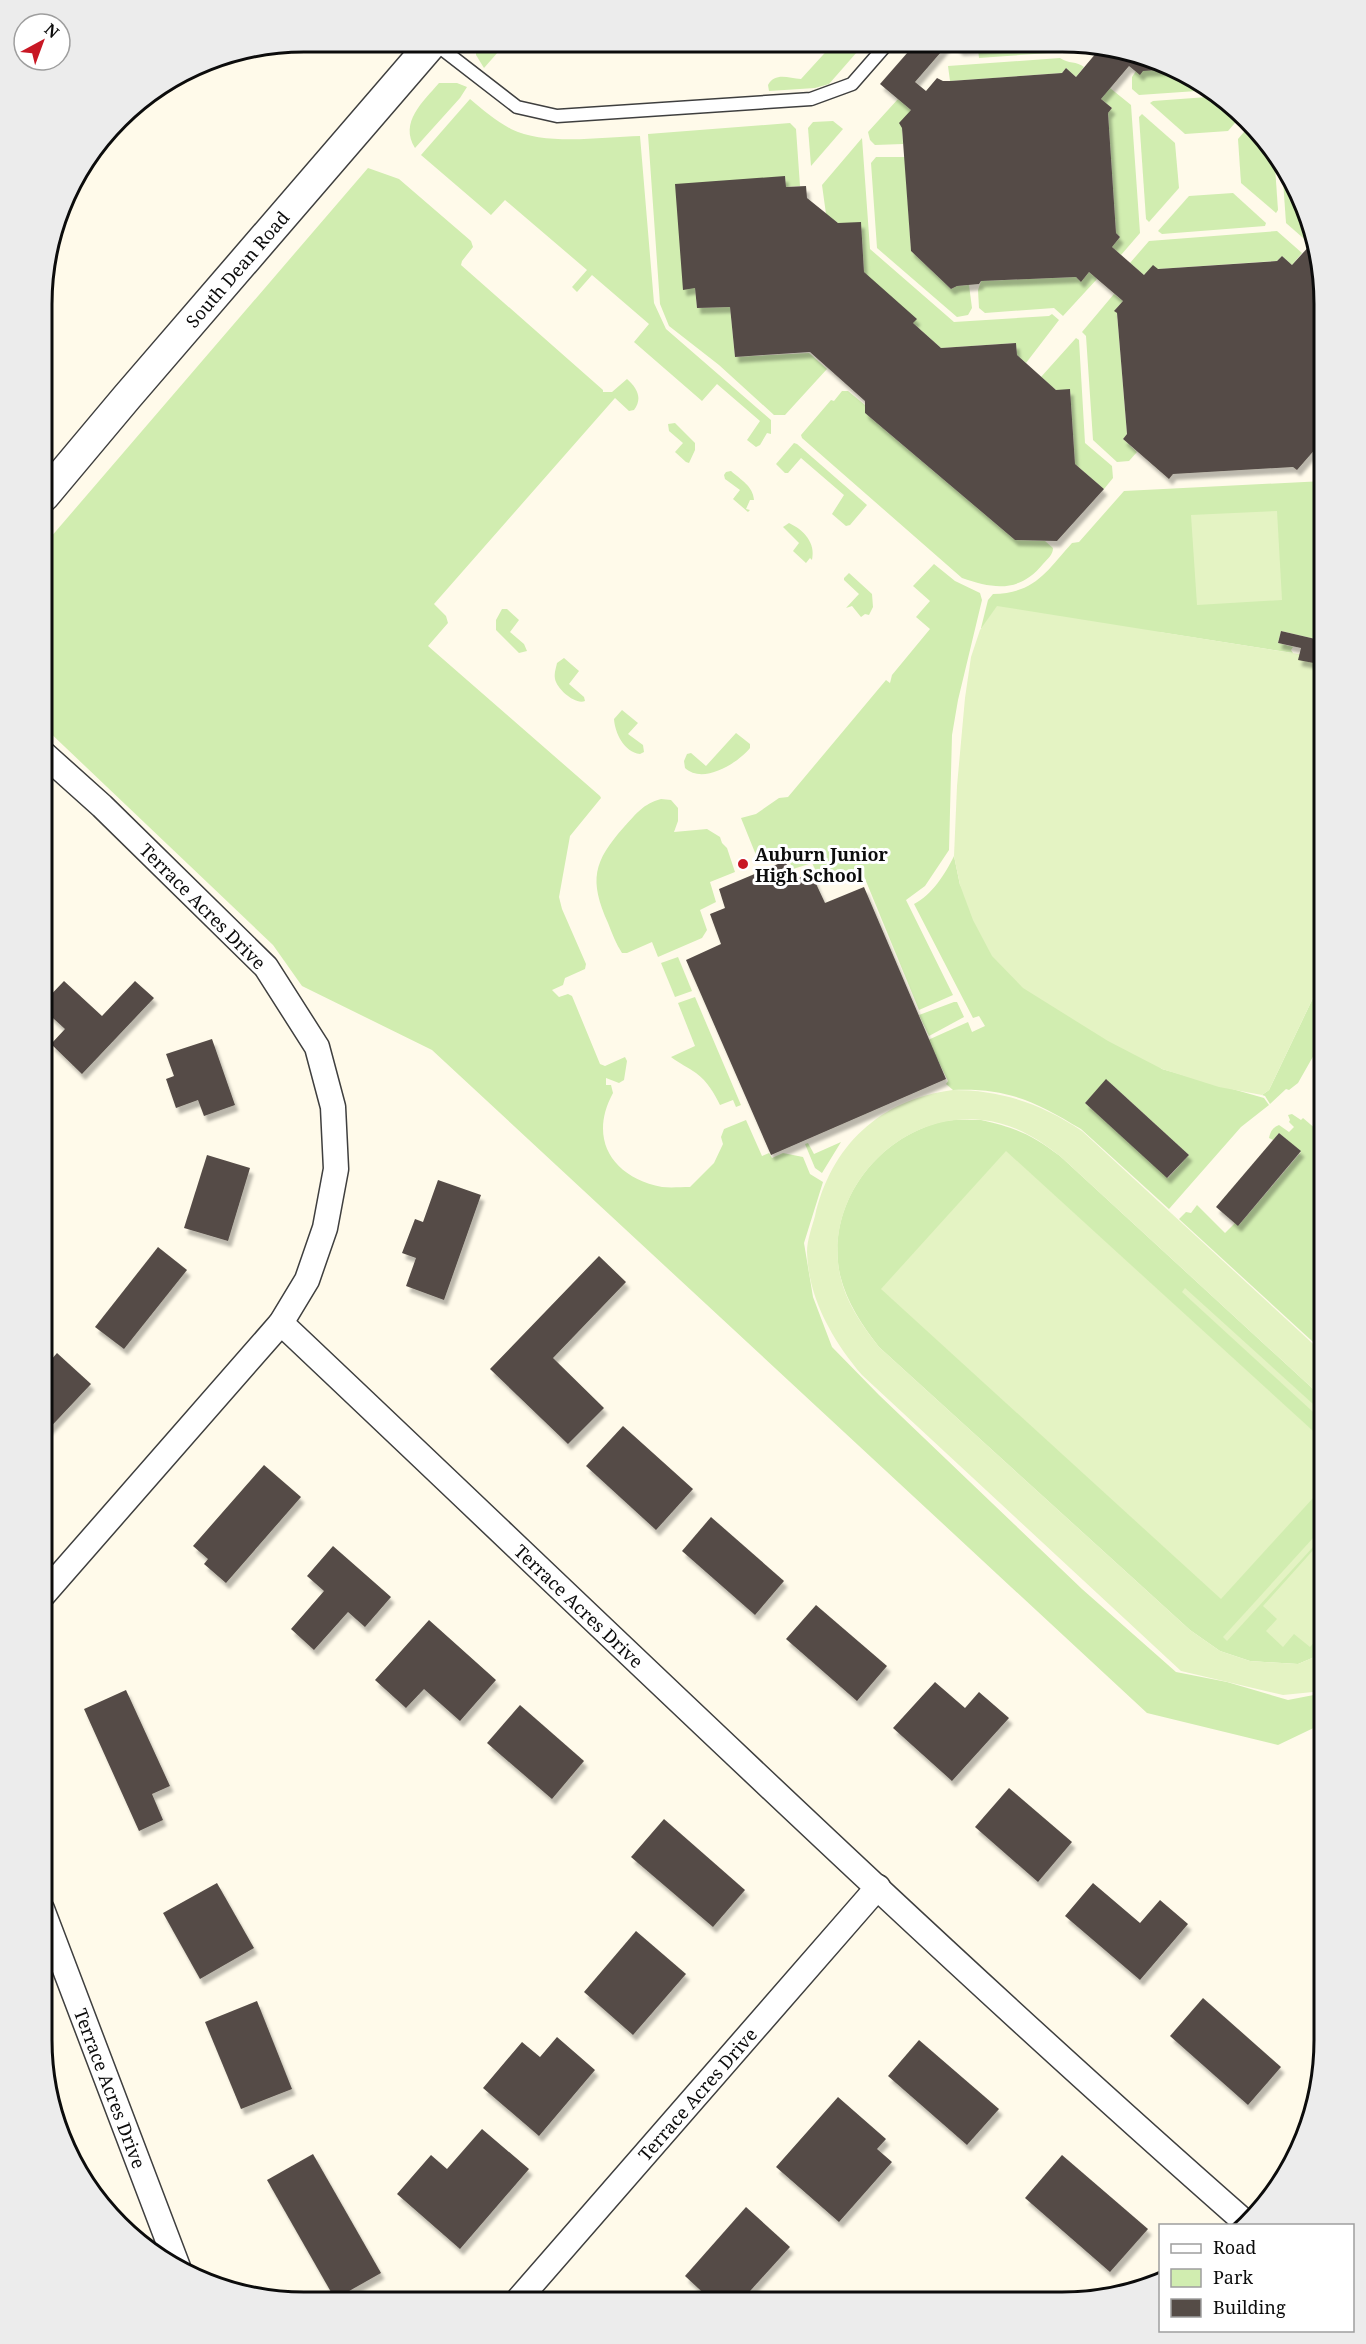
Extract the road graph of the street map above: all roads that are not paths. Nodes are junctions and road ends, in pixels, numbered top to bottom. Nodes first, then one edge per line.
1 (424, 52) edge
2 (446, 52) edge
3 (880, 52) edge
4 (52, 486) edge
5 (52, 761) edge
6 (281, 1323) junction
7 (52, 1585) edge
8 (878, 1887) junction
9 (52, 1935) edge
10 (1240, 2218) edge
11 (173, 2254) edge
12 (526, 2292) edge

1 - 4 street, South Dean Road
2 - 3 lane
5 - 6 street, Terrace Acres Drive
6 - 7 street, Terrace Acres Drive
6 - 8 street, Terrace Acres Drive
8 - 10 street, Terrace Acres Drive
8 - 12 street, Terrace Acres Drive
9 - 11 street, Terrace Acres Drive

